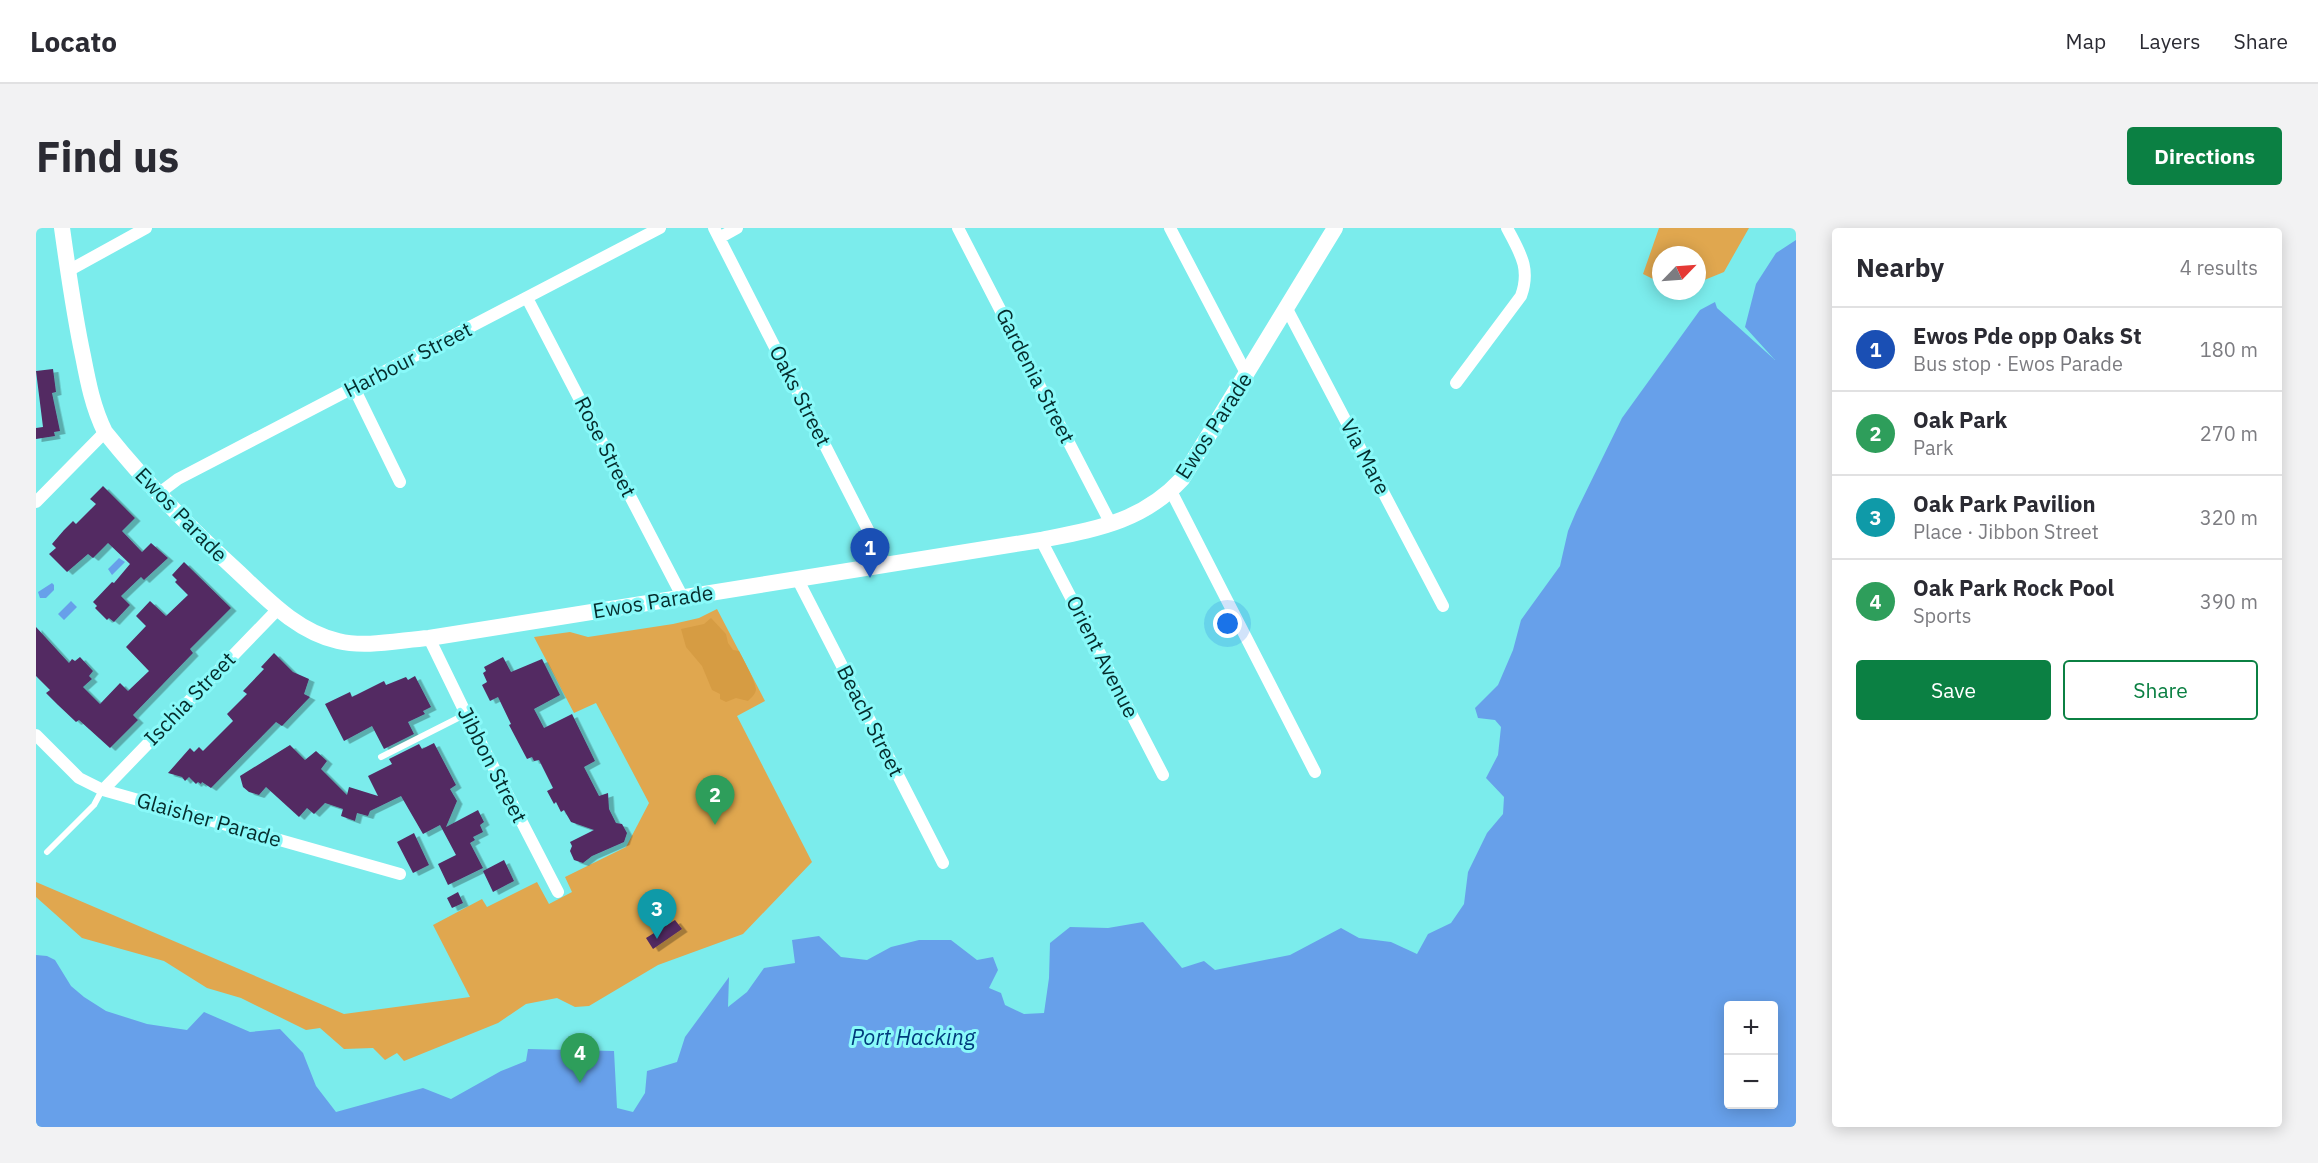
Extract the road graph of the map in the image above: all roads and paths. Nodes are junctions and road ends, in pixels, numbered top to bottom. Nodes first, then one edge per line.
1 (62, 228) edge
2 (146, 228) edge
3 (660, 228) edge
4 (737, 228) edge
5 (958, 228) edge
6 (1170, 228) edge
7 (1335, 228) edge
8 (1507, 228) edge
9 (716, 233) edge
10 (68, 271) junction
11 (527, 298) junction
12 (1287, 309) junction
13 (1247, 375) junction
14 (1456, 383) dead end
15 (354, 388) junction
16 (105, 432) junction
17 (400, 482) dead end
18 (1171, 491) junction
19 (158, 494) junction
20 (36, 502) edge
21 (1111, 524) junction
22 (1041, 540) junction
23 (886, 565) junction
24 (798, 580) junction
25 (682, 596) junction
26 (1443, 606) dead end
27 (278, 609) junction
28 (429, 638) junction
29 (466, 714) junction
30 (36, 735) edge
31 (381, 757) dead end
32 (1316, 771) dead end
33 (1162, 775) dead end
34 (103, 790) junction
35 (47, 852) dead end
36 (943, 863) dead end
37 (400, 874) dead end
38 (558, 892) dead end

1 - 10 street, Ewos Parade
2 - 10 street
3 - 11 street, Harbour Street
4 - 9 street
5 - 21 street, Gardenia Street
6 - 13 street
7 - 12 street, Ewos Parade
8 - 14 street
9 - 23 street, Oaks Street
10 - 16 street, Ewos Parade
11 - 15 street, Harbour Street
11 - 25 street, Rose Street
12 - 13 street, Ewos Parade
12 - 26 street, Via Mare
13 - 18 street, Ewos Parade
15 - 17 street
15 - 19 street, Harbour Street
16 - 19 street, Ewos Parade
16 - 20 street
18 - 21 street, Ewos Parade
18 - 32 street
19 - 27 street, Ewos Parade
21 - 22 street, Ewos Parade
22 - 23 street, Ewos Parade
22 - 33 street, Orient Avenue
23 - 24 street, Ewos Parade
24 - 25 street, Ewos Parade
24 - 36 street, Beach Street
25 - 28 street, Ewos Parade
27 - 28 street, Ewos Parade
27 - 34 street, Ischia Street
28 - 29 street, Jibbon Street
29 - 31 lane
29 - 38 street, Jibbon Street
30 - 34 street, Glaisher Parade
34 - 35 lane
34 - 37 street, Glaisher Parade

